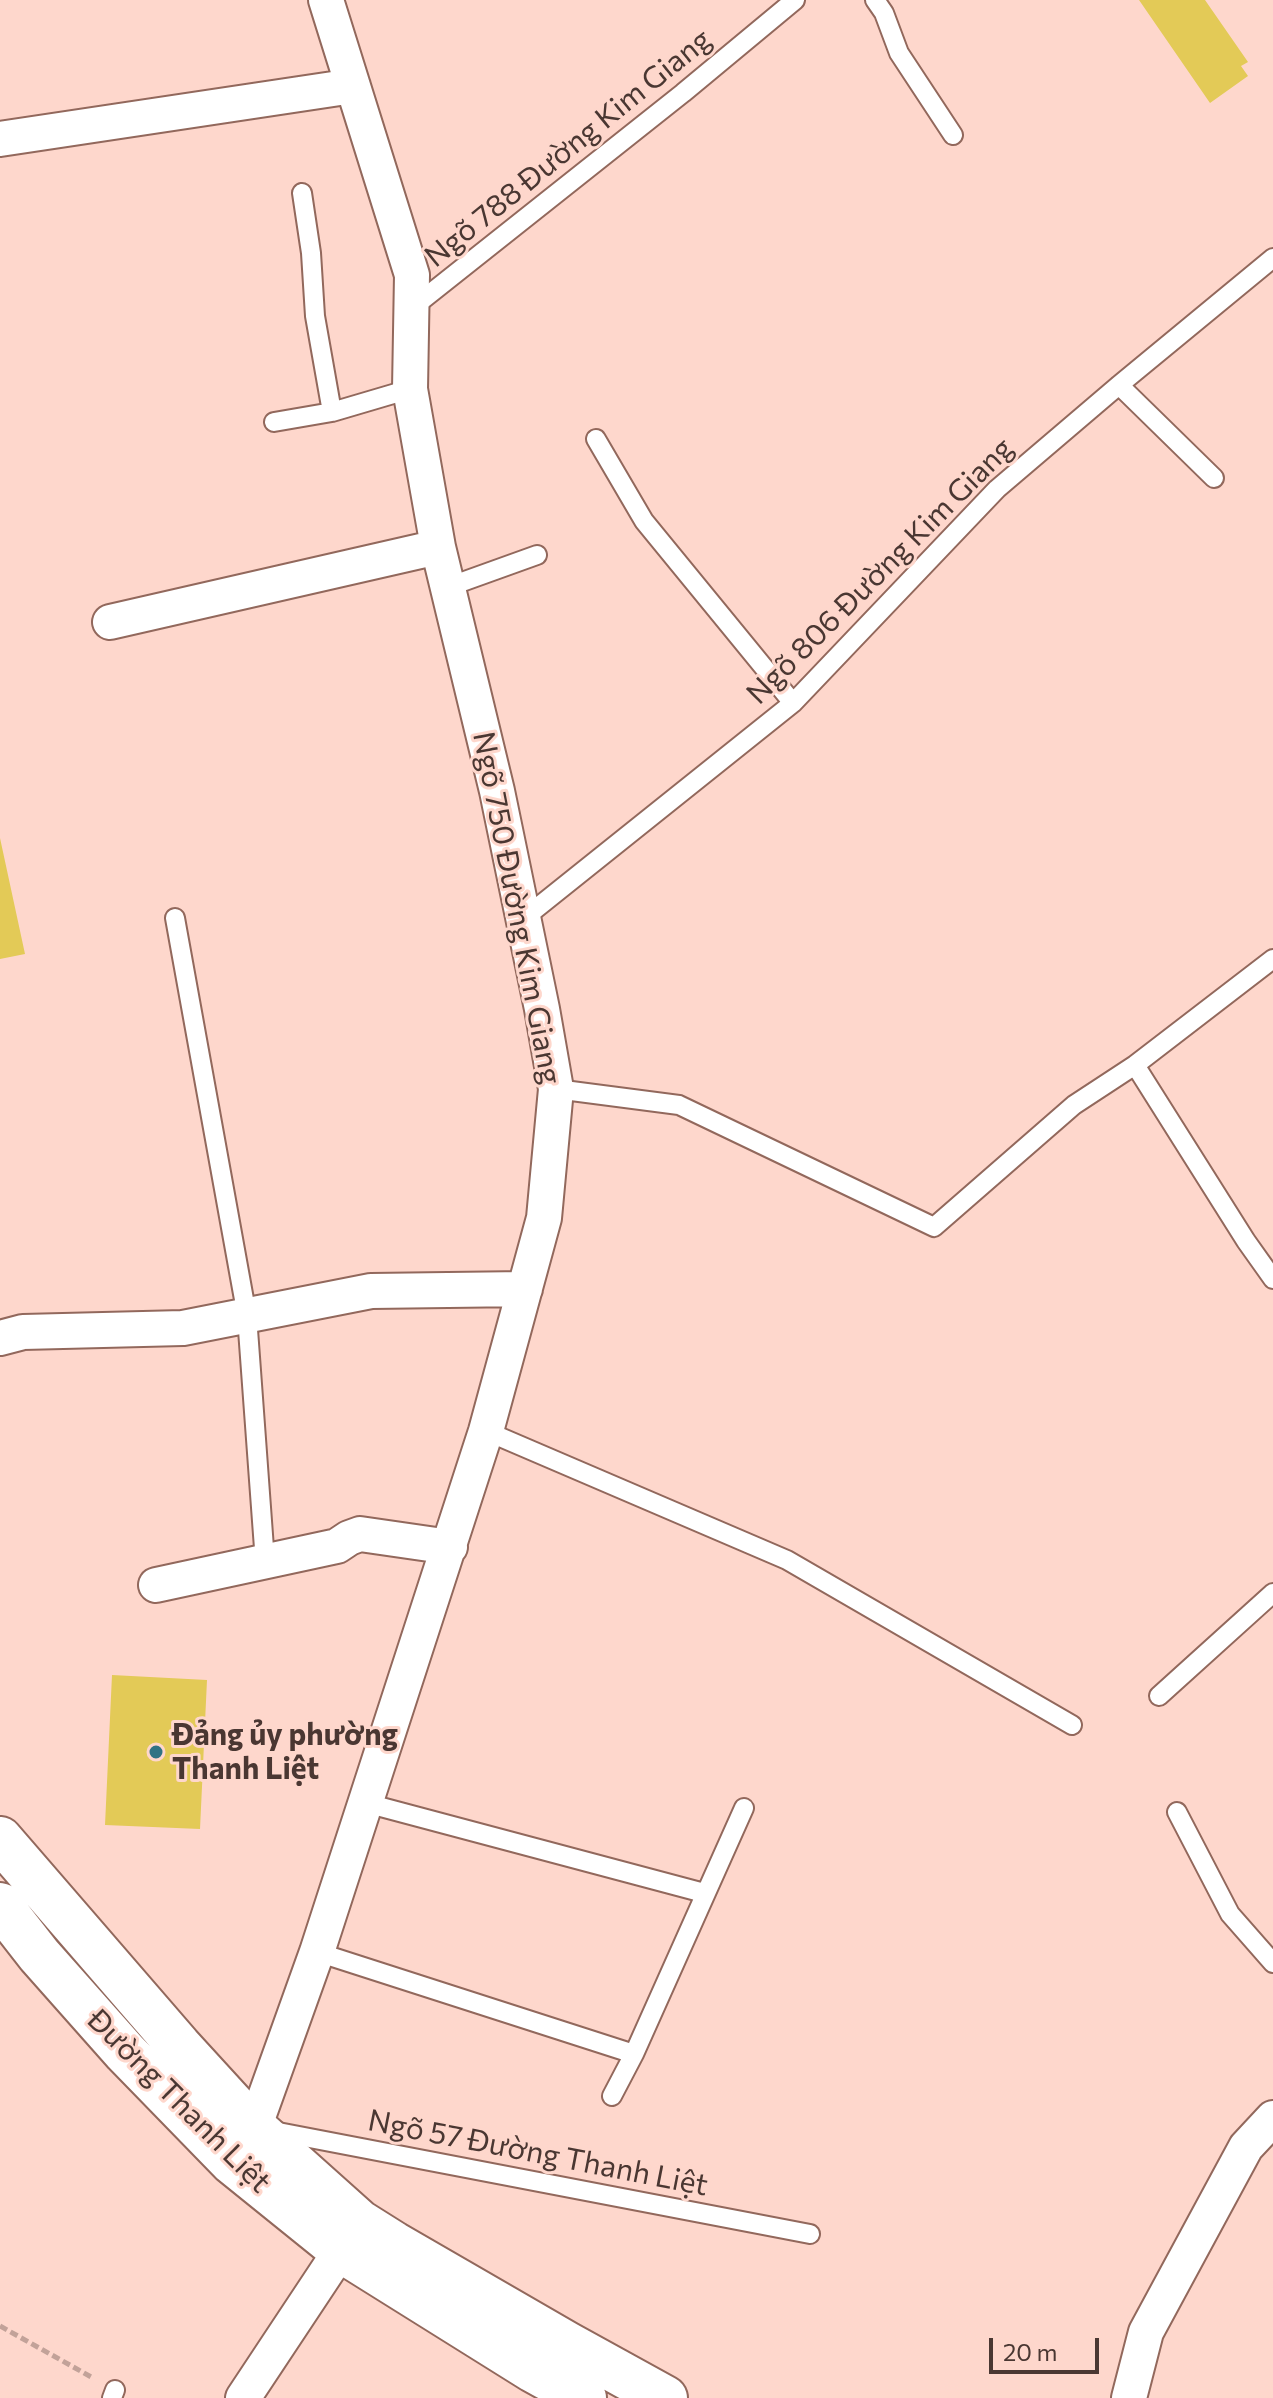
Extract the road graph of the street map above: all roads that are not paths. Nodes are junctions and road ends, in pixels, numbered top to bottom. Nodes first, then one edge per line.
1 (326, 0) edge
2 (795, 0) edge
3 (875, 0) edge
4 (353, 86) junction
5 (953, 135) dead end
6 (0, 139) edge
7 (302, 193) dead end
8 (1273, 258) edge
9 (412, 308) junction
10 (1119, 385) junction
11 (410, 389) junction
12 (332, 412) junction
13 (274, 422) dead end
14 (596, 439) dead end
15 (1214, 478) dead end
16 (438, 547) junction
17 (537, 555) dead end
18 (448, 587) junction
19 (110, 622) dead end
20 (793, 703) junction
21 (175, 918) dead end
22 (523, 919) junction
23 (1273, 959) edge
24 (1135, 1065) junction
25 (556, 1089) junction
26 (1273, 1279) edge
27 (525, 1289) junction
28 (247, 1316) junction
29 (0, 1338) edge
30 (486, 1431) junction
31 (450, 1547) junction
32 (265, 1562) junction
33 (156, 1585) dead end
34 (1273, 1593) edge
35 (1159, 1696) dead end
36 (1072, 1725) dead end
37 (366, 1803) junction
38 (744, 1808) dead end
39 (1177, 1812) dead end
40 (0, 1839) edge
41 (704, 1893) junction
42 (0, 1905) edge
43 (317, 1952) junction
44 (1273, 1963) edge
45 (634, 2054) junction
46 (612, 2096) dead end
47 (1273, 2118) edge
48 (243, 2145) junction
49 (810, 2234) dead end
50 (350, 2236) junction
51 (243, 2398) edge
52 (584, 2398) edge
53 (665, 2398) edge
54 (1129, 2398) edge

1 - 4 street, Ngõ 750 Đường Kim Giang
2 - 9 lane, Ngõ 788 Đường Kim Giang
3 - 5 lane
4 - 6 street
4 - 9 street, Ngõ 750 Đường Kim Giang
7 - 12 lane
8 - 10 lane, Ngõ 806 Đường Kim Giang
9 - 11 street, Ngõ 750 Đường Kim Giang
10 - 15 lane
10 - 20 lane, Ngõ 806 Đường Kim Giang
11 - 12 lane
11 - 16 street, Ngõ 750 Đường Kim Giang
12 - 13 lane
14 - 20 lane
16 - 18 street, Ngõ 750 Đường Kim Giang
16 - 19 street
17 - 18 lane
18 - 22 street, Ngõ 750 Đường Kim Giang
20 - 22 lane, Ngõ 806 Đường Kim Giang
21 - 28 lane
22 - 25 street, Ngõ 750 Đường Kim Giang
23 - 24 lane
24 - 25 lane
24 - 26 lane
25 - 27 street, Ngõ 750 Đường Kim Giang
27 - 28 street
27 - 30 street, Ngõ 750 Đường Kim Giang
28 - 29 street
28 - 32 lane
30 - 31 street, Ngõ 750 Đường Kim Giang
30 - 36 lane
31 - 32 street
31 - 37 street, Ngõ 750 Đường Kim Giang
32 - 33 street
34 - 35 lane
37 - 41 lane
37 - 43 street, Ngõ 750 Đường Kim Giang
38 - 41 lane
39 - 44 lane
40 - 48 street
41 - 45 lane
42 - 48 street, Đường Thanh Liệt
43 - 45 lane
43 - 48 street, Ngõ 750 Đường Kim Giang
45 - 46 lane
47 - 54 street
48 - 49 lane, Ngõ 57 Đường Thanh Liệt
48 - 50 street, Đường Thanh Liệt
50 - 51 street
50 - 52 street, Đường Thanh Liệt
50 - 53 street, Đường Thanh Liệt

